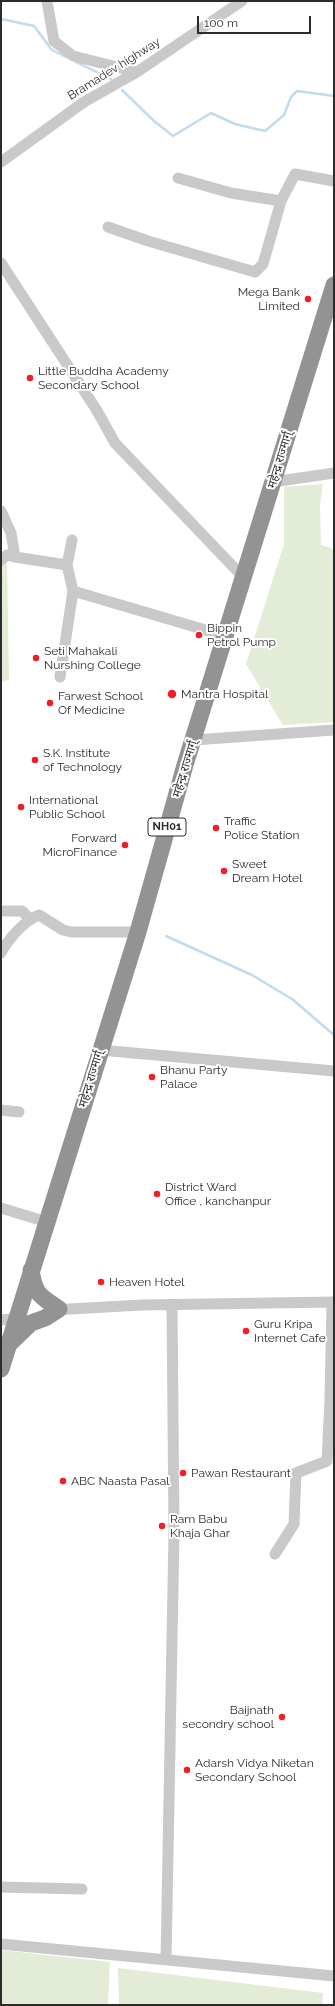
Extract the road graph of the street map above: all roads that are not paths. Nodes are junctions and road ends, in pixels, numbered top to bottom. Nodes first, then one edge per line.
1 (46, 1) edge
2 (242, 1) edge
3 (137, 72) junction
4 (1, 162) edge
5 (178, 178) dead end
6 (334, 181) edge
7 (281, 201) junction
8 (108, 227) dead end
9 (1, 263) edge
10 (334, 285) edge
11 (334, 473) edge
12 (273, 482) junction
13 (1, 511) edge
14 (72, 540) dead end
15 (15, 557) junction
16 (1, 560) edge
17 (67, 565) junction
18 (243, 577) junction
19 (73, 591) junction
20 (226, 636) junction
21 (60, 677) dead end
22 (334, 730) edge
23 (194, 740) junction
24 (1, 911) edge
25 (30, 919) junction
26 (138, 932) junction
27 (1, 952) edge
28 (100, 1050) junction
29 (334, 1071) edge
30 (1, 1110) edge
31 (19, 1112) dead end
32 (1, 1208) edge
33 (47, 1222) junction
34 (31, 1269) junction
35 (333, 1302) edge
36 (172, 1305) junction
37 (59, 1309) junction
38 (9, 1319) edge
39 (8, 1346) junction
40 (1, 1369) edge
41 (275, 1554) dead end
42 (1, 1887) edge
43 (82, 1889) dead end
44 (1, 1944) edge
45 (166, 1960) junction
46 (334, 1976) edge

1 - 3 street
2 - 3 street, Bramadev highway
3 - 4 street, Bramadev highway
5 - 7 street
6 - 7 street
7 - 8 street
9 - 18 street
10 - 12 highway, महेन्द्र राज्मार्ग् / NH01
11 - 12 street
12 - 18 highway, महेन्द्र राज्मार्ग् / NH01
13 - 15 street
14 - 17 street
15 - 16 street
15 - 17 street
17 - 19 street
18 - 20 highway, महेन्द्र राज्मार्ग् / NH01
19 - 20 street
19 - 21 street
20 - 23 highway, महेन्द्र राज्मार्ग् / NH01
22 - 23 street
23 - 26 highway, महेन्द्र राज्मार्ग् / NH01
24 - 25 street
25 - 26 street
25 - 27 street
26 - 28 highway, महेन्द्र राज्मार्ग् / NH01
28 - 29 street
28 - 33 highway, महेन्द्र राज्मार्ग् / NH01
30 - 31 street
32 - 33 street
33 - 34 highway, महेन्द्र राज्मार्ग् / NH01
34 - 37 highway
34 - 38 highway, महेन्द्र राज्मार्ग् / NH01
35 - 36 street
35 - 41 street
36 - 37 street
36 - 45 street
37 - 38 street
37 - 39 highway
38 - 39 highway, महेन्द्र राज्मार्ग् / NH01
39 - 40 highway, महेन्द्र राज्मार्ग् / NH01
42 - 43 street
44 - 45 street
45 - 46 street

